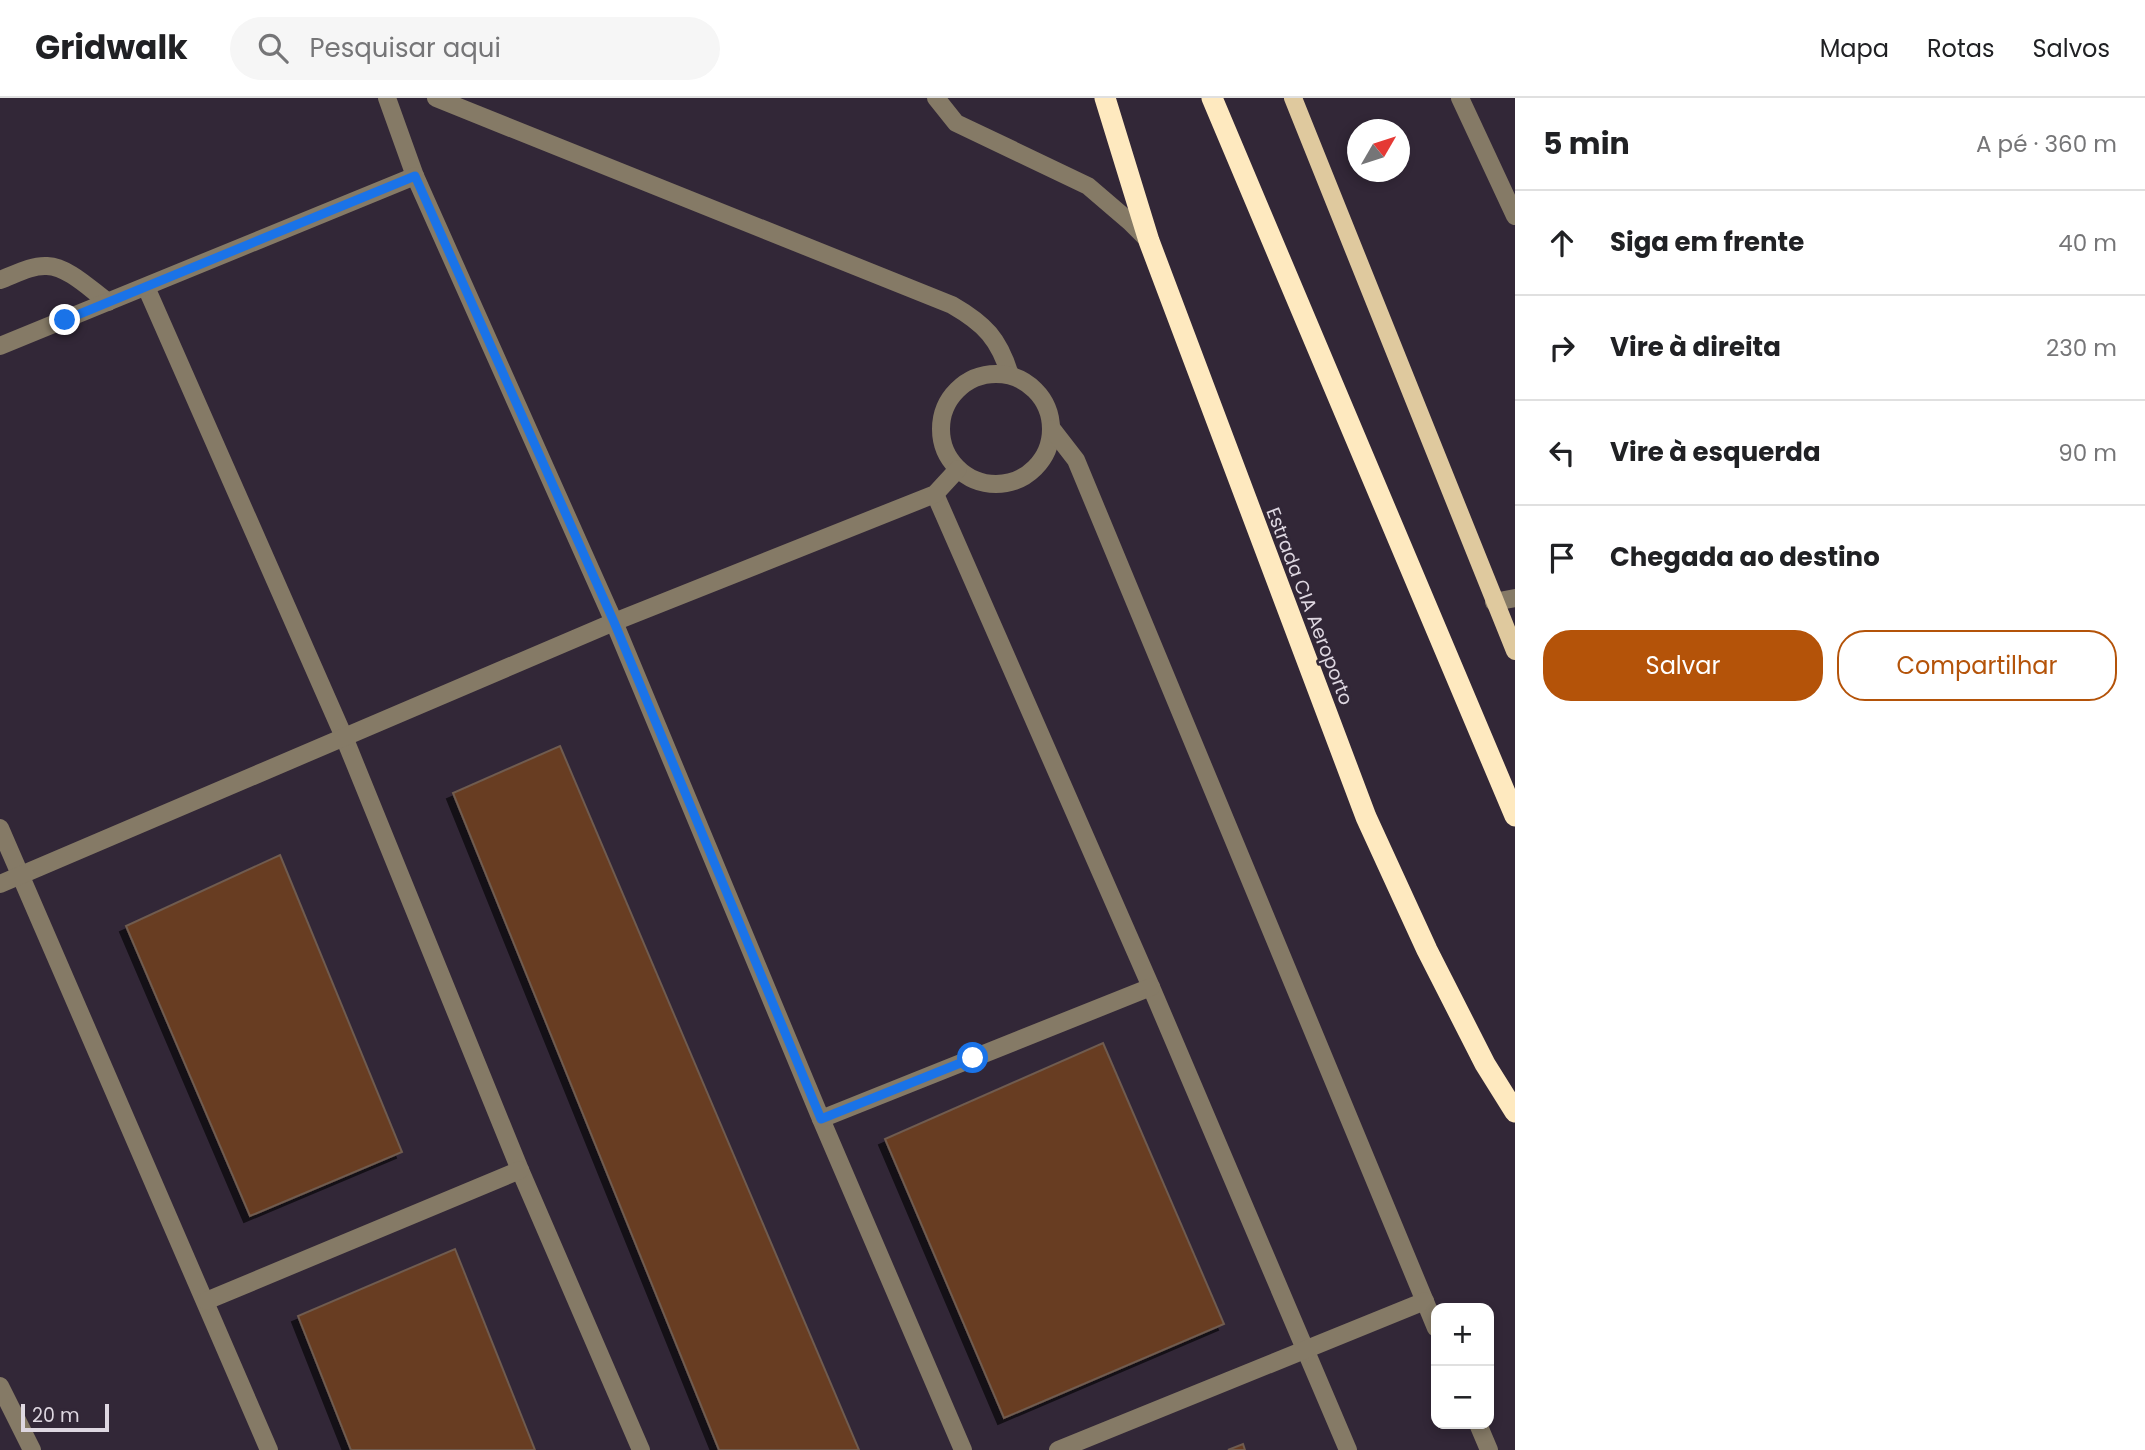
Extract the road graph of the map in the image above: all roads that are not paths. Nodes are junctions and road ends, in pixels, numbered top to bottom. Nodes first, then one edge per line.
1 (387, 98) edge
2 (436, 98) edge
3 (936, 98) edge
4 (1105, 98) edge
5 (1212, 98) edge
6 (1293, 98) edge
7 (1460, 98) edge
8 (415, 176) junction
9 (1515, 216) edge
10 (1149, 241) junction
11 (0, 280) edge
12 (146, 286) junction
13 (108, 302) junction
14 (0, 346) edge
15 (1010, 375) junction
16 (1052, 429) junction
17 (958, 469) junction
18 (935, 494) junction
19 (1515, 598) edge
20 (1494, 602) junction
21 (614, 622) junction
22 (1515, 651) edge
23 (344, 737) junction
24 (1515, 816) edge
25 (0, 828) edge
26 (21, 875) junction
27 (0, 884) edge
28 (1151, 987) junction
29 (1515, 1112) edge
30 (821, 1119) junction
31 (520, 1170) junction
32 (206, 1301) junction
33 (1425, 1301) junction
34 (1431, 1316) edge
35 (1306, 1349) junction
36 (0, 1386) edge
37 (1480, 1429) edge
38 (32, 1450) edge
39 (269, 1450) edge
40 (641, 1450) edge
41 (964, 1450) edge
42 (1058, 1450) edge
43 (1348, 1450) edge
44 (1489, 1450) edge

1 - 8 street
2 - 15 street
3 - 10 street
4 - 10 highway, Estrada CIA Aeroporto
5 - 24 highway
6 - 20 main road
7 - 9 street
8 - 12 street
8 - 21 street
10 - 29 highway, Estrada CIA Aeroporto
11 - 13 street
12 - 13 street
12 - 23 street
13 - 14 street
15 - 16 street
15 - 17 street
16 - 17 street
16 - 33 street
17 - 18 street
18 - 21 street
18 - 28 street
19 - 20 street
20 - 22 main road
21 - 23 street
21 - 30 street
23 - 26 street
23 - 31 street
25 - 26 street
26 - 27 street
26 - 32 street
28 - 30 street
28 - 35 street
30 - 41 street
31 - 32 street
31 - 40 street
32 - 39 street
33 - 34 street
33 - 35 street
35 - 42 street
35 - 43 street
36 - 38 street
37 - 44 street

